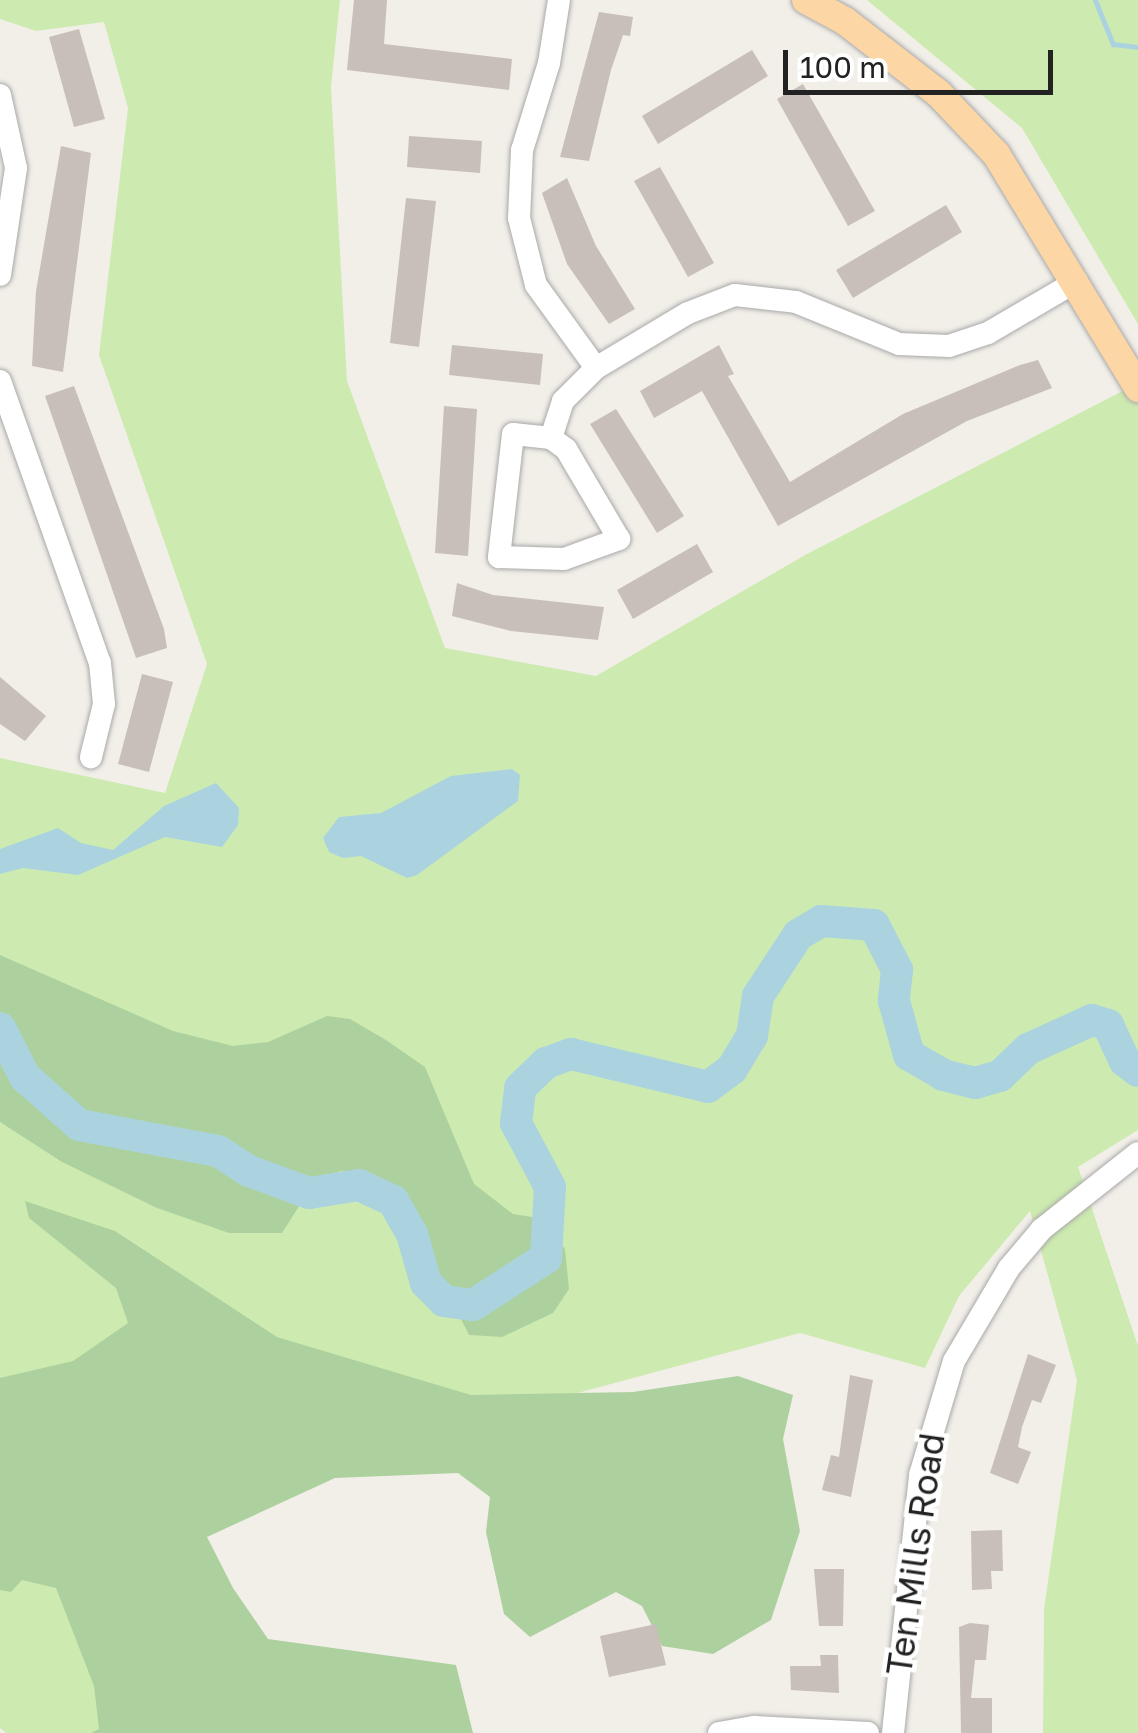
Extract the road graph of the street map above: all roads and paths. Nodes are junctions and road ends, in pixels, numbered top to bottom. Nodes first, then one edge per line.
1 (559, 0) edge
2 (806, 0) edge
3 (0, 95) edge
4 (0, 275) edge
5 (1076, 281) junction
6 (596, 368) junction
7 (0, 380) edge
8 (1138, 388) edge
9 (8, 436) edge
10 (551, 438) junction
11 (90, 757) dead end
12 (1138, 1153) edge
13 (718, 1733) edge
14 (868, 1733) edge
15 (893, 1733) edge

1 - 6 street
2 - 5 main road
3 - 4 street
5 - 6 street
5 - 8 main road
6 - 10 street
7 - 9 street
9 - 11 street
10 - 10 street
12 - 15 street, Ten Mills Road
13 - 14 street

